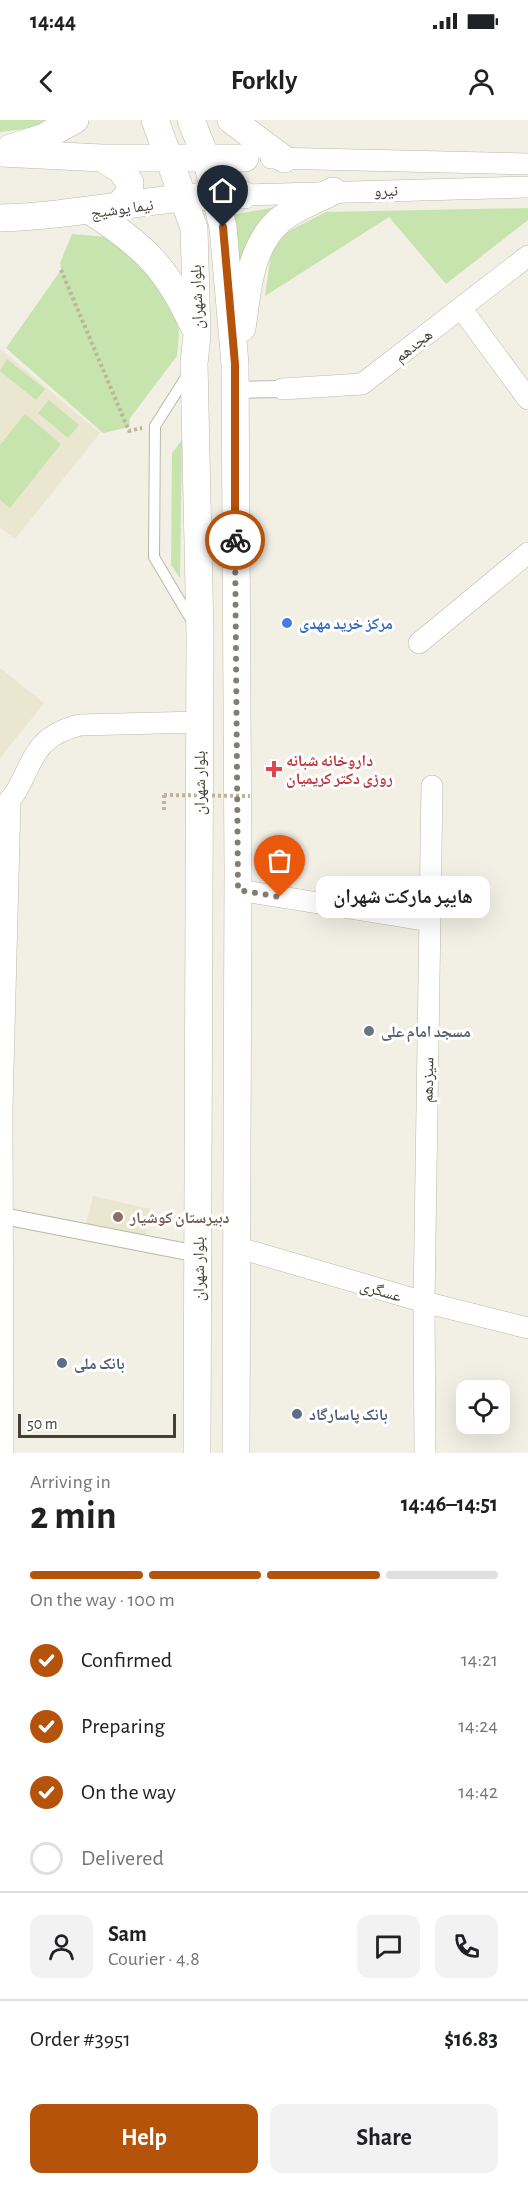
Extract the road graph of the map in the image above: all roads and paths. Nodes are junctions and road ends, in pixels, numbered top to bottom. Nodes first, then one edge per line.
1 (75, 120) edge
2 (155, 120) edge
3 (191, 120) edge
4 (231, 120) edge
5 (0, 152) edge
6 (168, 157) junction
7 (102, 158) junction
8 (207, 158) junction
9 (245, 158) joint
10 (284, 159) junction
11 (528, 164) edge
12 (528, 187) edge
13 (333, 191) junction
14 (216, 195) junction
15 (244, 195) joint
16 (185, 199) junction
17 (118, 207) junction
18 (92, 212) junction
19 (0, 218) edge
20 (528, 256) edge
21 (61, 270) dead end
22 (461, 308) junction
23 (197, 335) junction
24 (194, 363) junction
25 (235, 377) junction
26 (282, 389) joint
27 (528, 399) edge
28 (155, 426) junction
29 (528, 553) edge
30 (200, 634) junction
31 (419, 643) dead end
32 (199, 722) junction
33 (432, 786) dead end
34 (250, 795) dead end
35 (5, 805) edge
36 (164, 813) dead end
37 (4, 859) edge
38 (238, 890) junction
39 (430, 921) junction
40 (1, 1109) edge
41 (3, 1216) junction
42 (236, 1247) junction
43 (198, 1254) junction
44 (423, 1302) junction
45 (528, 1328) edge
46 (2, 1434) edge
47 (3, 1453) edge
48 (197, 1453) edge
49 (236, 1453) edge
50 (425, 1453) edge

1 - 5 street
2 - 6 street, بلوار شهران
3 - 8 street, بلوار شهران
4 - 10 street
5 - 7 street
6 - 7 street
6 - 8 street
6 - 16 street, بلوار شهران
7 - 17 street
8 - 9 street
8 - 14 street, بلوار شهران
9 - 10 street, نیرو
10 - 11 street, نیرو
12 - 13 street, نیرو
13 - 15 street, نیرو
13 - 25 street
14 - 15 street, نیما یوشیج
14 - 16 street, نیما یوشیج
14 - 25 street, بلوار شهران
16 - 17 street, نیما یوشیج
16 - 23 street, بلوار شهران
17 - 18 street, نیما یوشیج
18 - 19 street, نیما یوشیج
18 - 23 street
20 - 22 street, هجدهم
21 - 28 path
22 - 26 street, هجدهم
22 - 27 street
23 - 24 street, بلوار شهران
24 - 28 lane
24 - 30 street, بلوار شهران
25 - 26 street
25 - 38 street, بلوار شهران
28 - 30 lane
29 - 31 street
30 - 32 street, بلوار شهران
32 - 35 street
32 - 43 street, بلوار شهران
33 - 39 street, سیزدهم
34 - 36 path, bridge
35 - 37 street
37 - 40 street
38 - 39 street
38 - 42 street, بلوار شهران
39 - 44 street, سیزدهم
40 - 41 street
41 - 43 street
41 - 46 street
42 - 44 street, عسگری
42 - 49 street, بلوار شهران
43 - 48 street, بلوار شهران
44 - 45 street, عسگری
44 - 50 street, سیزدهم
46 - 47 street

